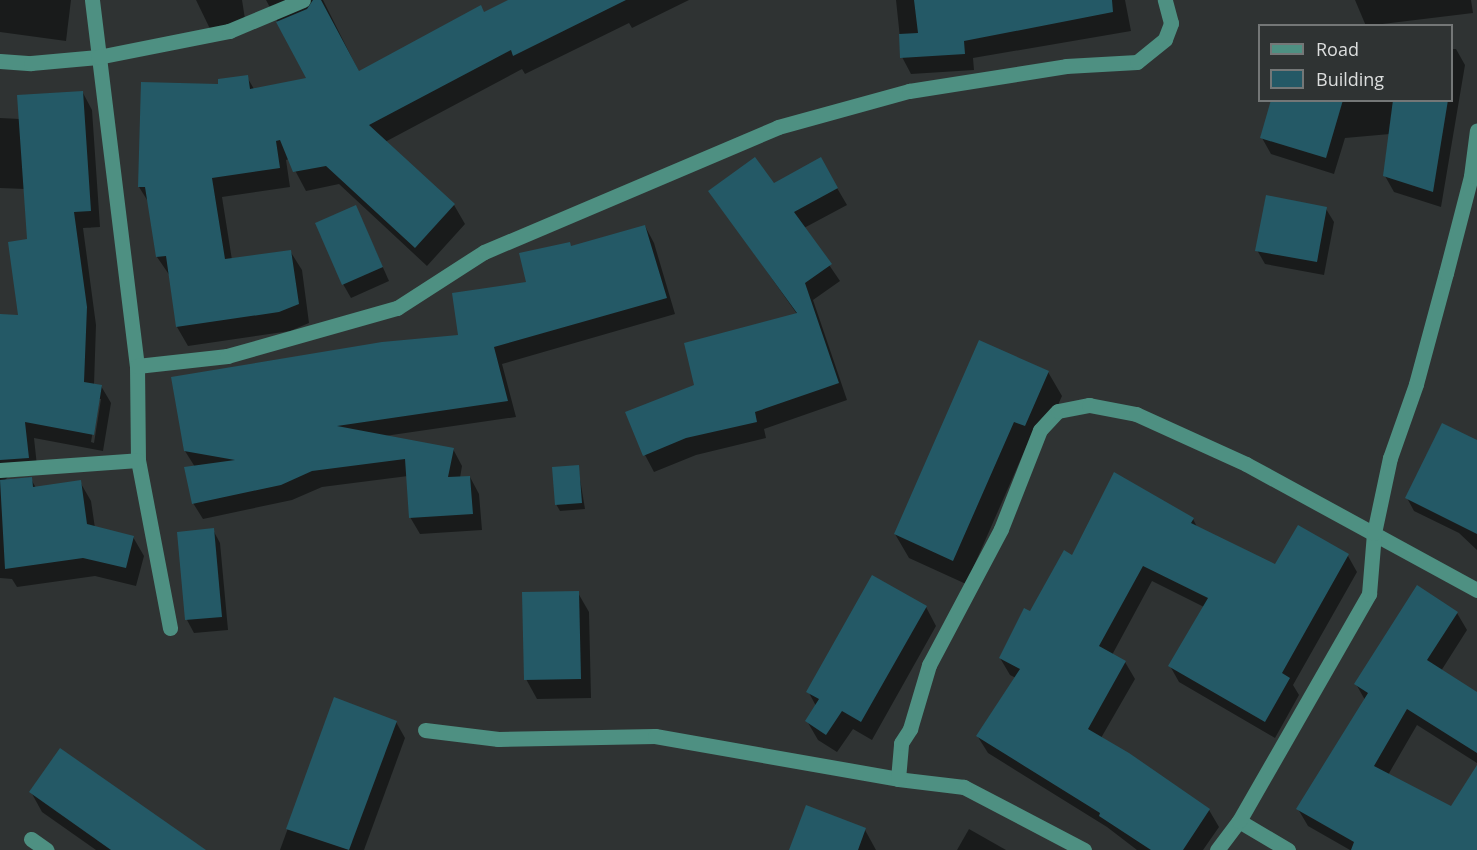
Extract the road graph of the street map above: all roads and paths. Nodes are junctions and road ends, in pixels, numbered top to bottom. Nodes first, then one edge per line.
1 (92, 0) edge
2 (303, 0) edge
3 (1165, 0) edge
4 (98, 57) junction
5 (0, 61) edge
6 (1477, 130) edge
7 (137, 366) junction
8 (138, 460) junction
9 (0, 470) edge
10 (1374, 533) junction
11 (1477, 590) edge
12 (170, 628) dead end
13 (425, 730) dead end
14 (898, 779) junction
15 (1239, 821) junction
16 (31, 839) dead end
17 (47, 850) edge
18 (1084, 850) edge
19 (1217, 850) edge
20 (1288, 850) edge

1 - 4 street
2 - 4 street
3 - 7 street
4 - 5 street
4 - 7 street
6 - 10 street
7 - 8 street
8 - 9 street
8 - 12 street
10 - 11 street
10 - 14 street
10 - 15 street
13 - 14 street
14 - 18 street
15 - 19 street
15 - 20 street
16 - 17 street

